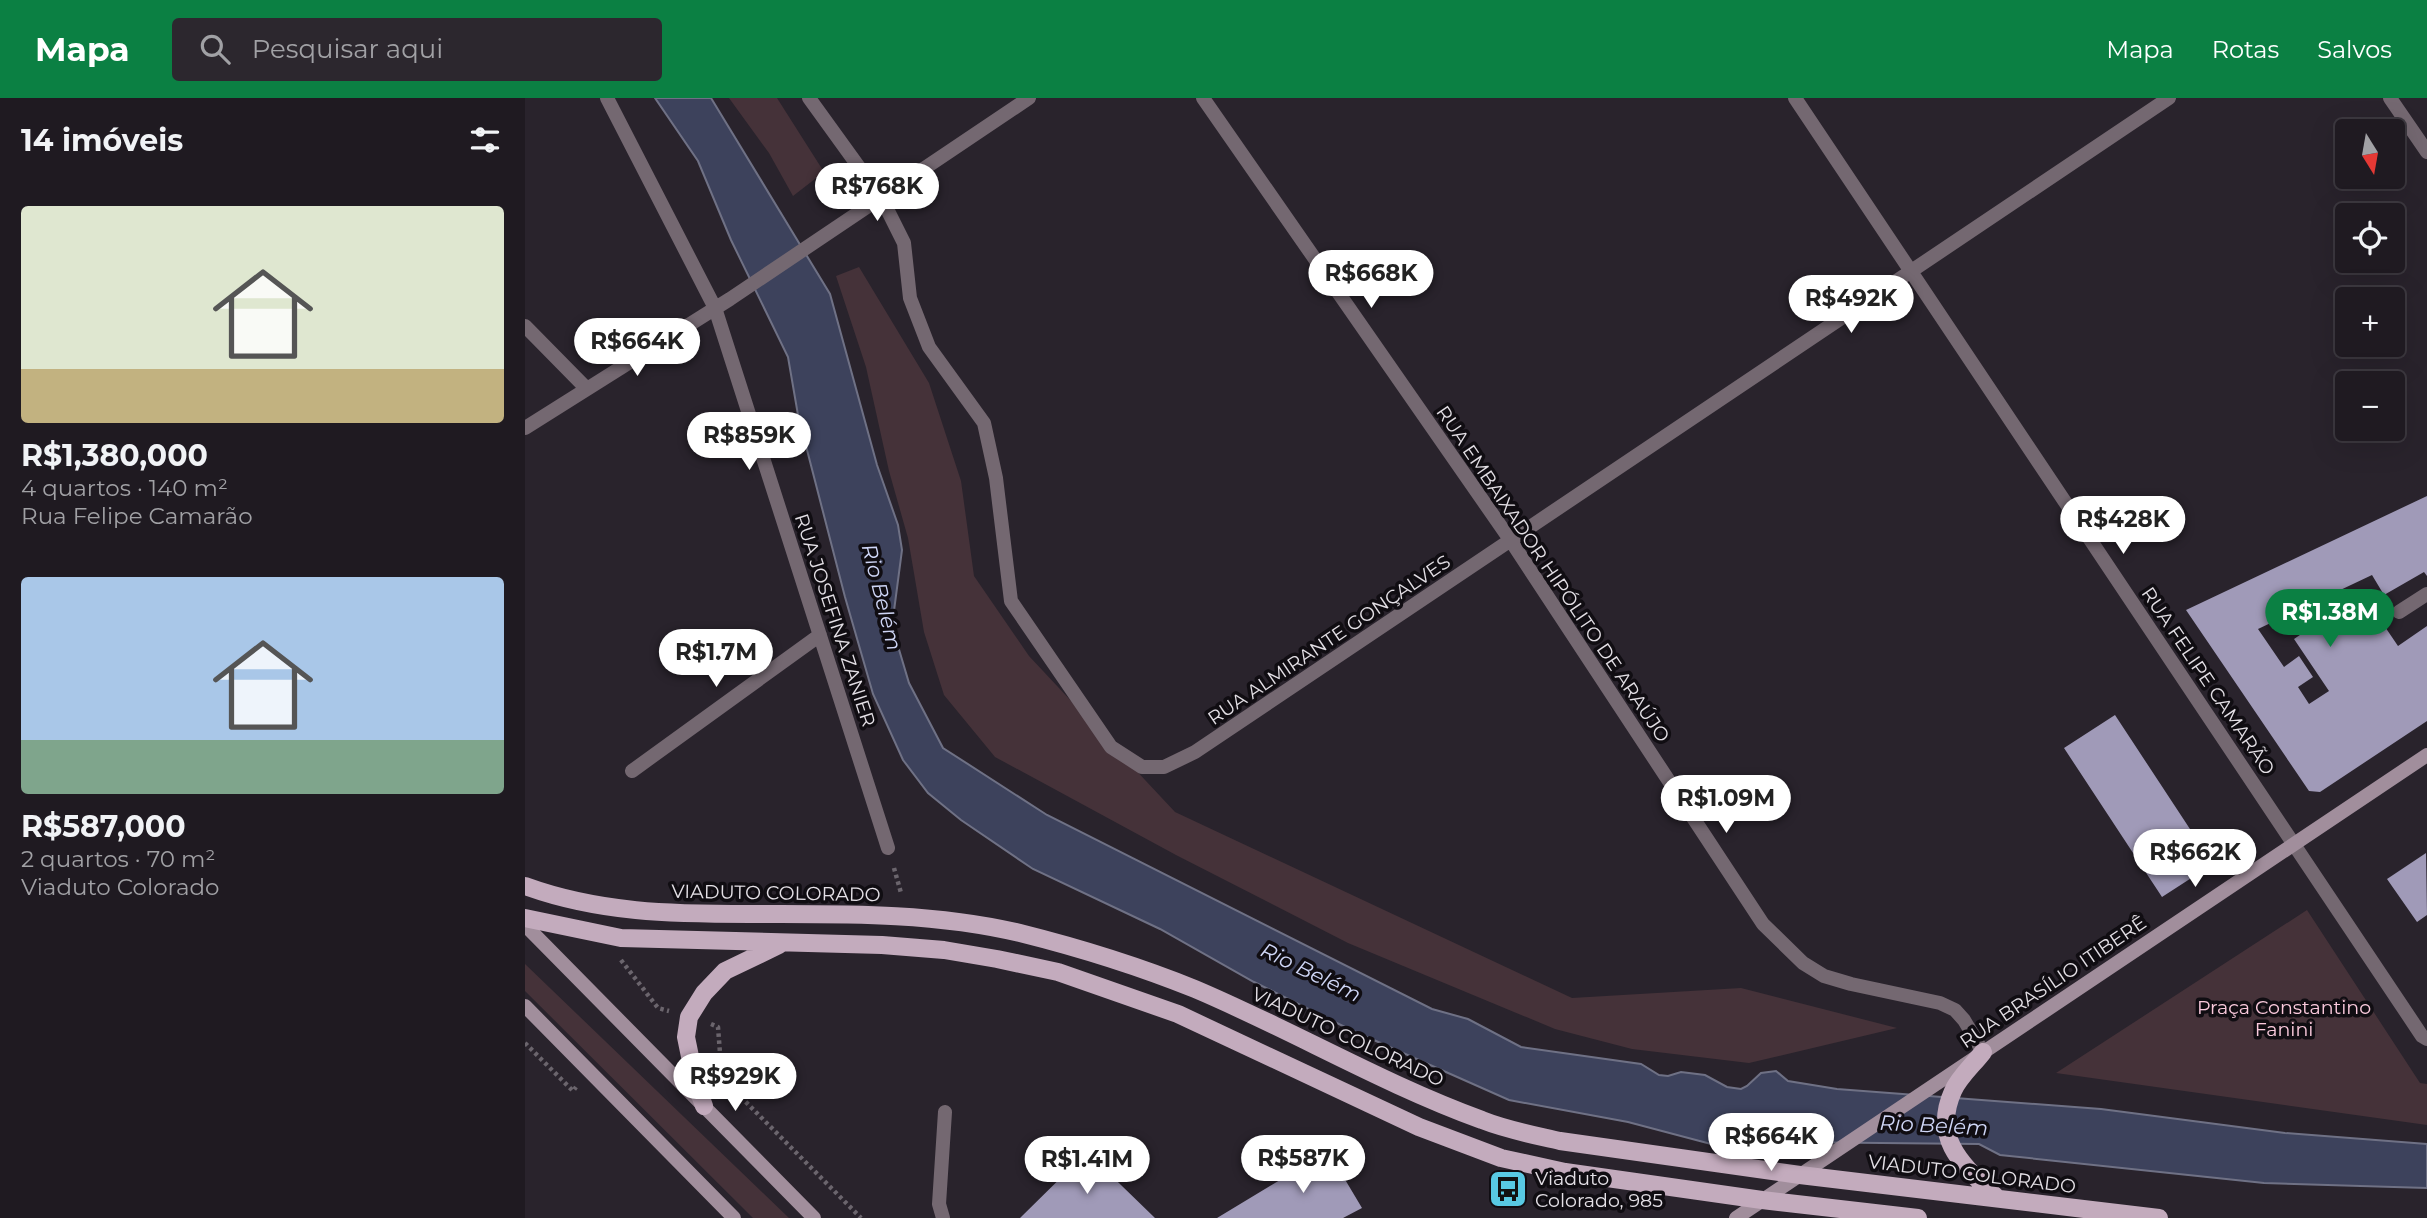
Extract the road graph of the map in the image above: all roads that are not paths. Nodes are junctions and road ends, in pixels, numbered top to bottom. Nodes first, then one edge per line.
1 (607, 98) edge
2 (809, 98) edge
3 (1028, 98) edge
4 (1203, 98) edge
5 (1794, 98) edge
6 (2169, 98) edge
7 (2390, 98) edge
8 (2427, 152) edge
9 (882, 199) junction
10 (1912, 273) junction
11 (715, 308) junction
12 (525, 326) edge
13 (586, 389) junction
14 (525, 428) edge
15 (1511, 541) junction
16 (2427, 594) edge
17 (2399, 612) dead end
18 (820, 635) junction
19 (2427, 755) edge
20 (632, 771) dead end
21 (2294, 844) junction
22 (888, 848) road end
23 (525, 886) edge
24 (525, 918) edge
25 (525, 925) edge
26 (782, 944) junction
27 (525, 1006) edge
28 (2427, 1039) edge
29 (1983, 1052) junction
30 (704, 1106) junction
31 (945, 1112) dead end
32 (1800, 1175) junction
33 (1996, 1197) junction
34 (1762, 1200) junction
35 (734, 1218) edge
36 (814, 1218) edge
37 (943, 1218) edge
38 (1735, 1218) edge
39 (1918, 1218) edge
40 (2159, 1218) edge

1 - 11 street, RUA JOSEFINA ZANIER
2 - 9 street, RUA ALMIRANTE GONÇALVES
3 - 9 street
4 - 15 street, RUA EMBAIXADOR HIPÓLITO DE ARAÚJO
5 - 10 street, RUA FELIPE CAMARÃO
6 - 10 street, RUA ALMIRANTE GONÇALVES
7 - 8 street
9 - 11 street
9 - 15 street, RUA ALMIRANTE GONÇALVES
10 - 15 street, RUA ALMIRANTE GONÇALVES
10 - 21 street, RUA FELIPE CAMARÃO
11 - 13 street
11 - 18 street, RUA JOSEFINA ZANIER
12 - 13 street
13 - 14 street
15 - 29 street, RUA EMBAIXADOR HIPÓLITO DE ARAÚJO
16 - 17 street
18 - 20 street
18 - 22 street, RUA JOSEFINA ZANIER
19 - 21 main road, RUA BRASÍLIO ITIBERÊ
21 - 28 street, RUA FELIPE CAMARÃO
21 - 29 main road, RUA BRASÍLIO ITIBERÊ
23 - 32 main road, VIADUTO COLORADO
24 - 26 main road
25 - 30 main road
26 - 30 main road
26 - 34 main road
27 - 35 main road
29 - 32 main road, RUA BRASÍLIO ITIBERÊ
29 - 33 main road
30 - 36 main road
31 - 37 street
32 - 33 main road, VIADUTO COLORADO
32 - 34 main road, RUA BRASÍLIO ITIBERÊ
33 - 40 main road, VIADUTO COLORADO
34 - 38 main road, RUA BRASÍLIO ITIBERÊ
34 - 39 main road

